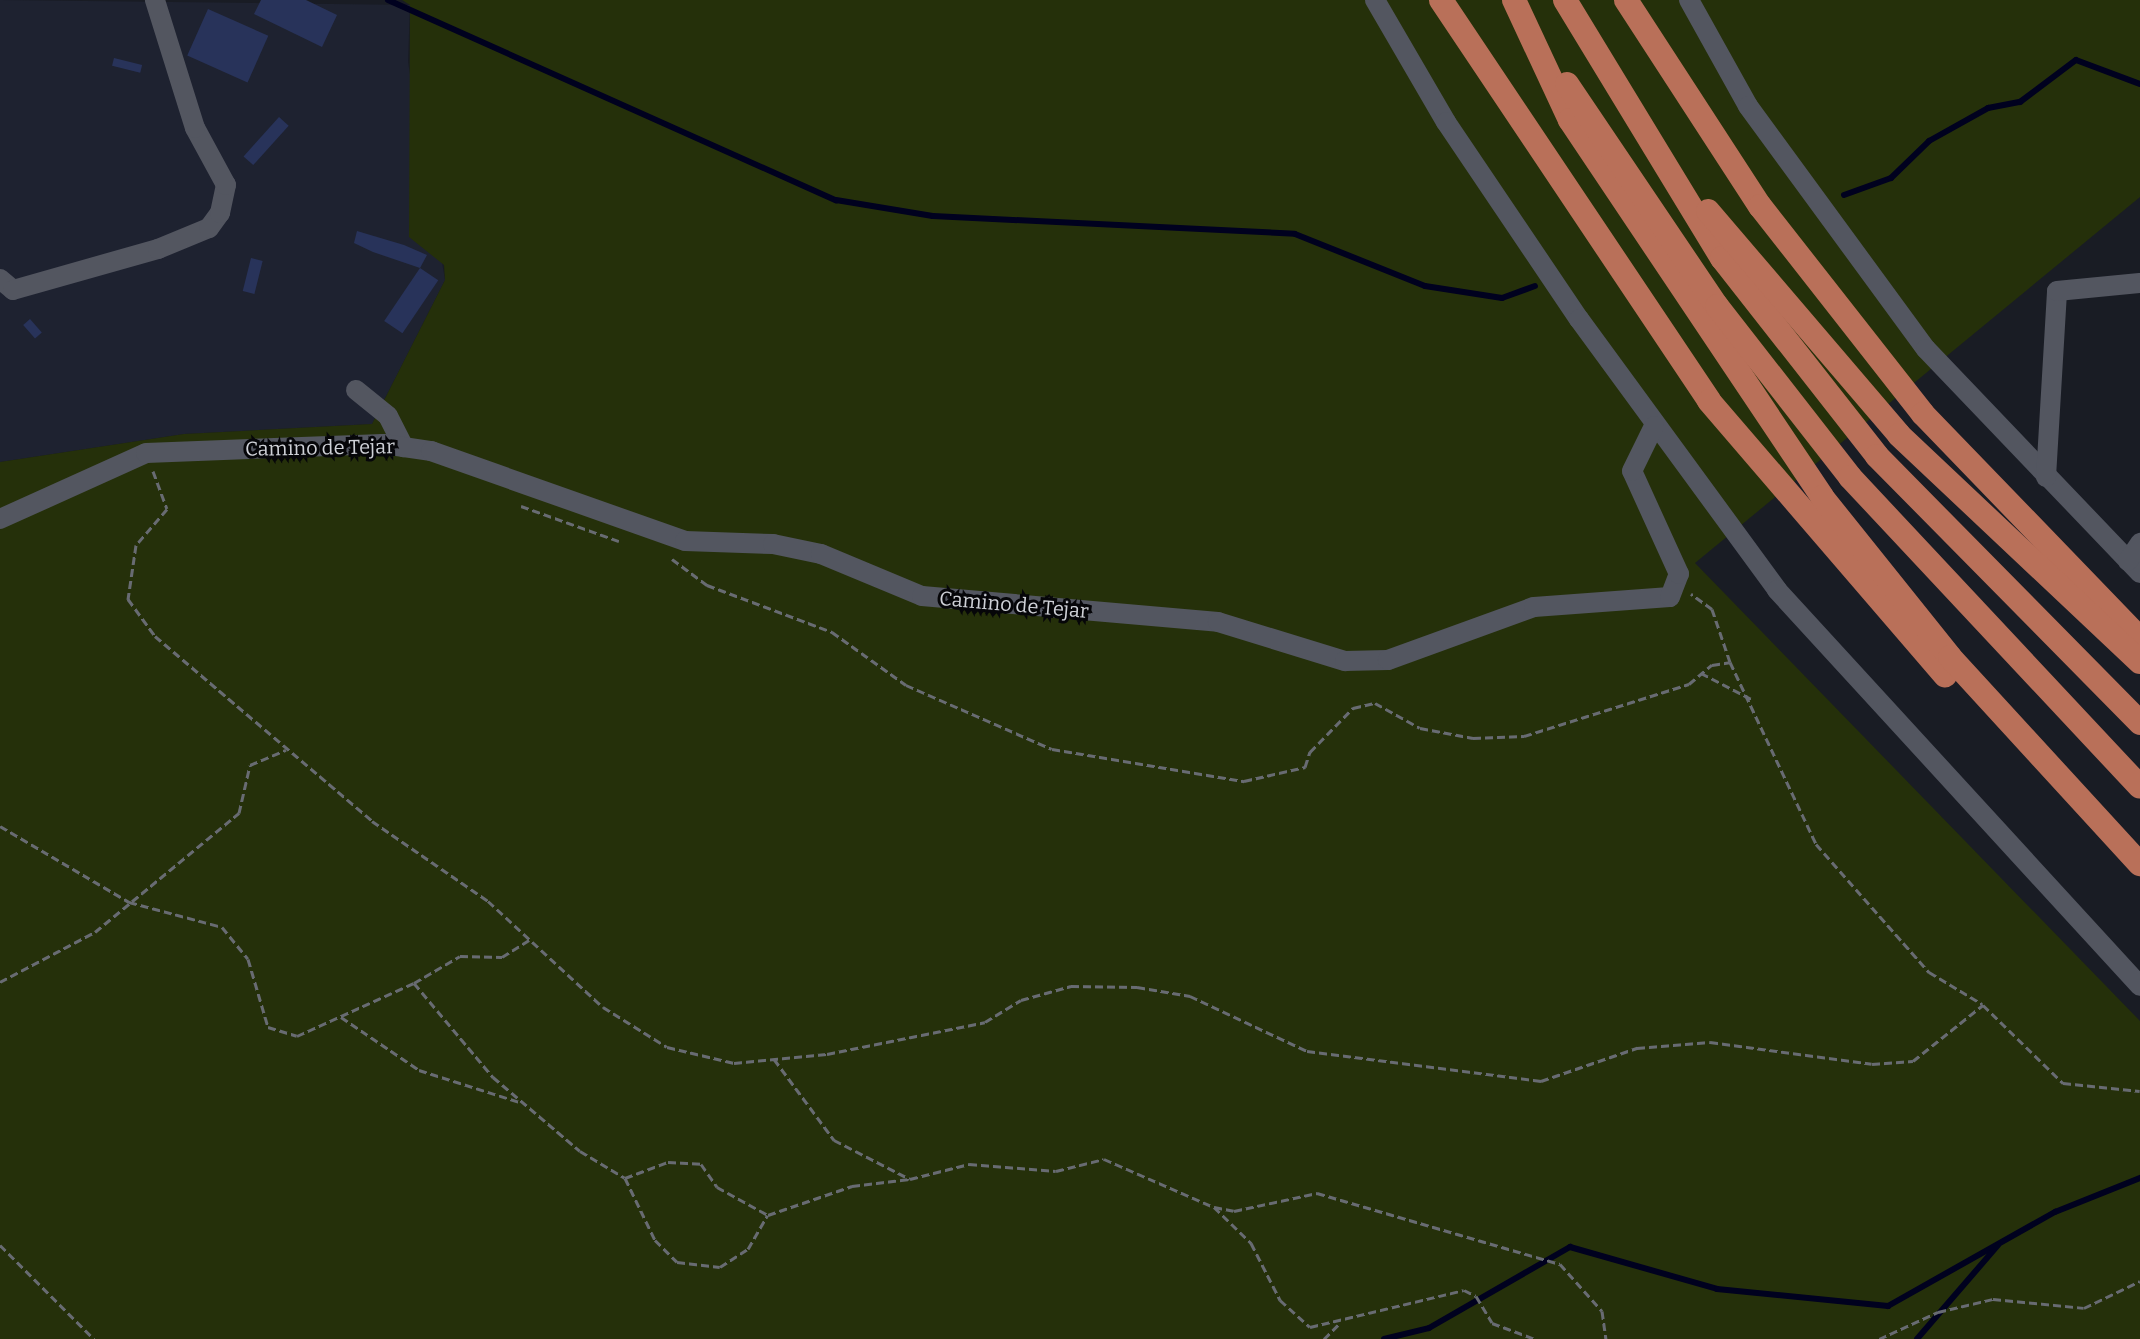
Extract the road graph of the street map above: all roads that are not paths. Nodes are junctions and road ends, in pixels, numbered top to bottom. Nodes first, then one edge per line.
1 (155, 0) edge
2 (1375, 0) edge
3 (1441, 0) edge
4 (1515, 0) edge
5 (1565, 0) edge
6 (1626, 0) edge
7 (1689, 0) edge
8 (1647, 138) junction
9 (0, 279) edge
10 (2140, 283) edge
11 (356, 390) dead end
12 (1654, 426) junction
13 (404, 447) junction
14 (2046, 477) junction
15 (0, 519) edge
16 (2140, 543) edge
17 (2134, 567) edge
18 (2140, 639) edge
19 (2140, 662) edge
20 (2140, 723) edge
21 (2140, 787) edge
22 (2106, 828) junction
23 (2140, 864) edge
24 (2140, 986) edge

1 - 9 lane
2 - 12 lane
3 - 22 highway
4 - 21 highway
4 - 22 highway
5 - 8 highway
6 - 18 highway
7 - 14 lane
8 - 19 highway
8 - 20 highway
10 - 14 lane
11 - 13 lane
12 - 13 lane, Camino de Tejar
12 - 24 lane
13 - 15 lane, Camino de Tejar
14 - 17 lane
16 - 17 lane
22 - 23 highway

